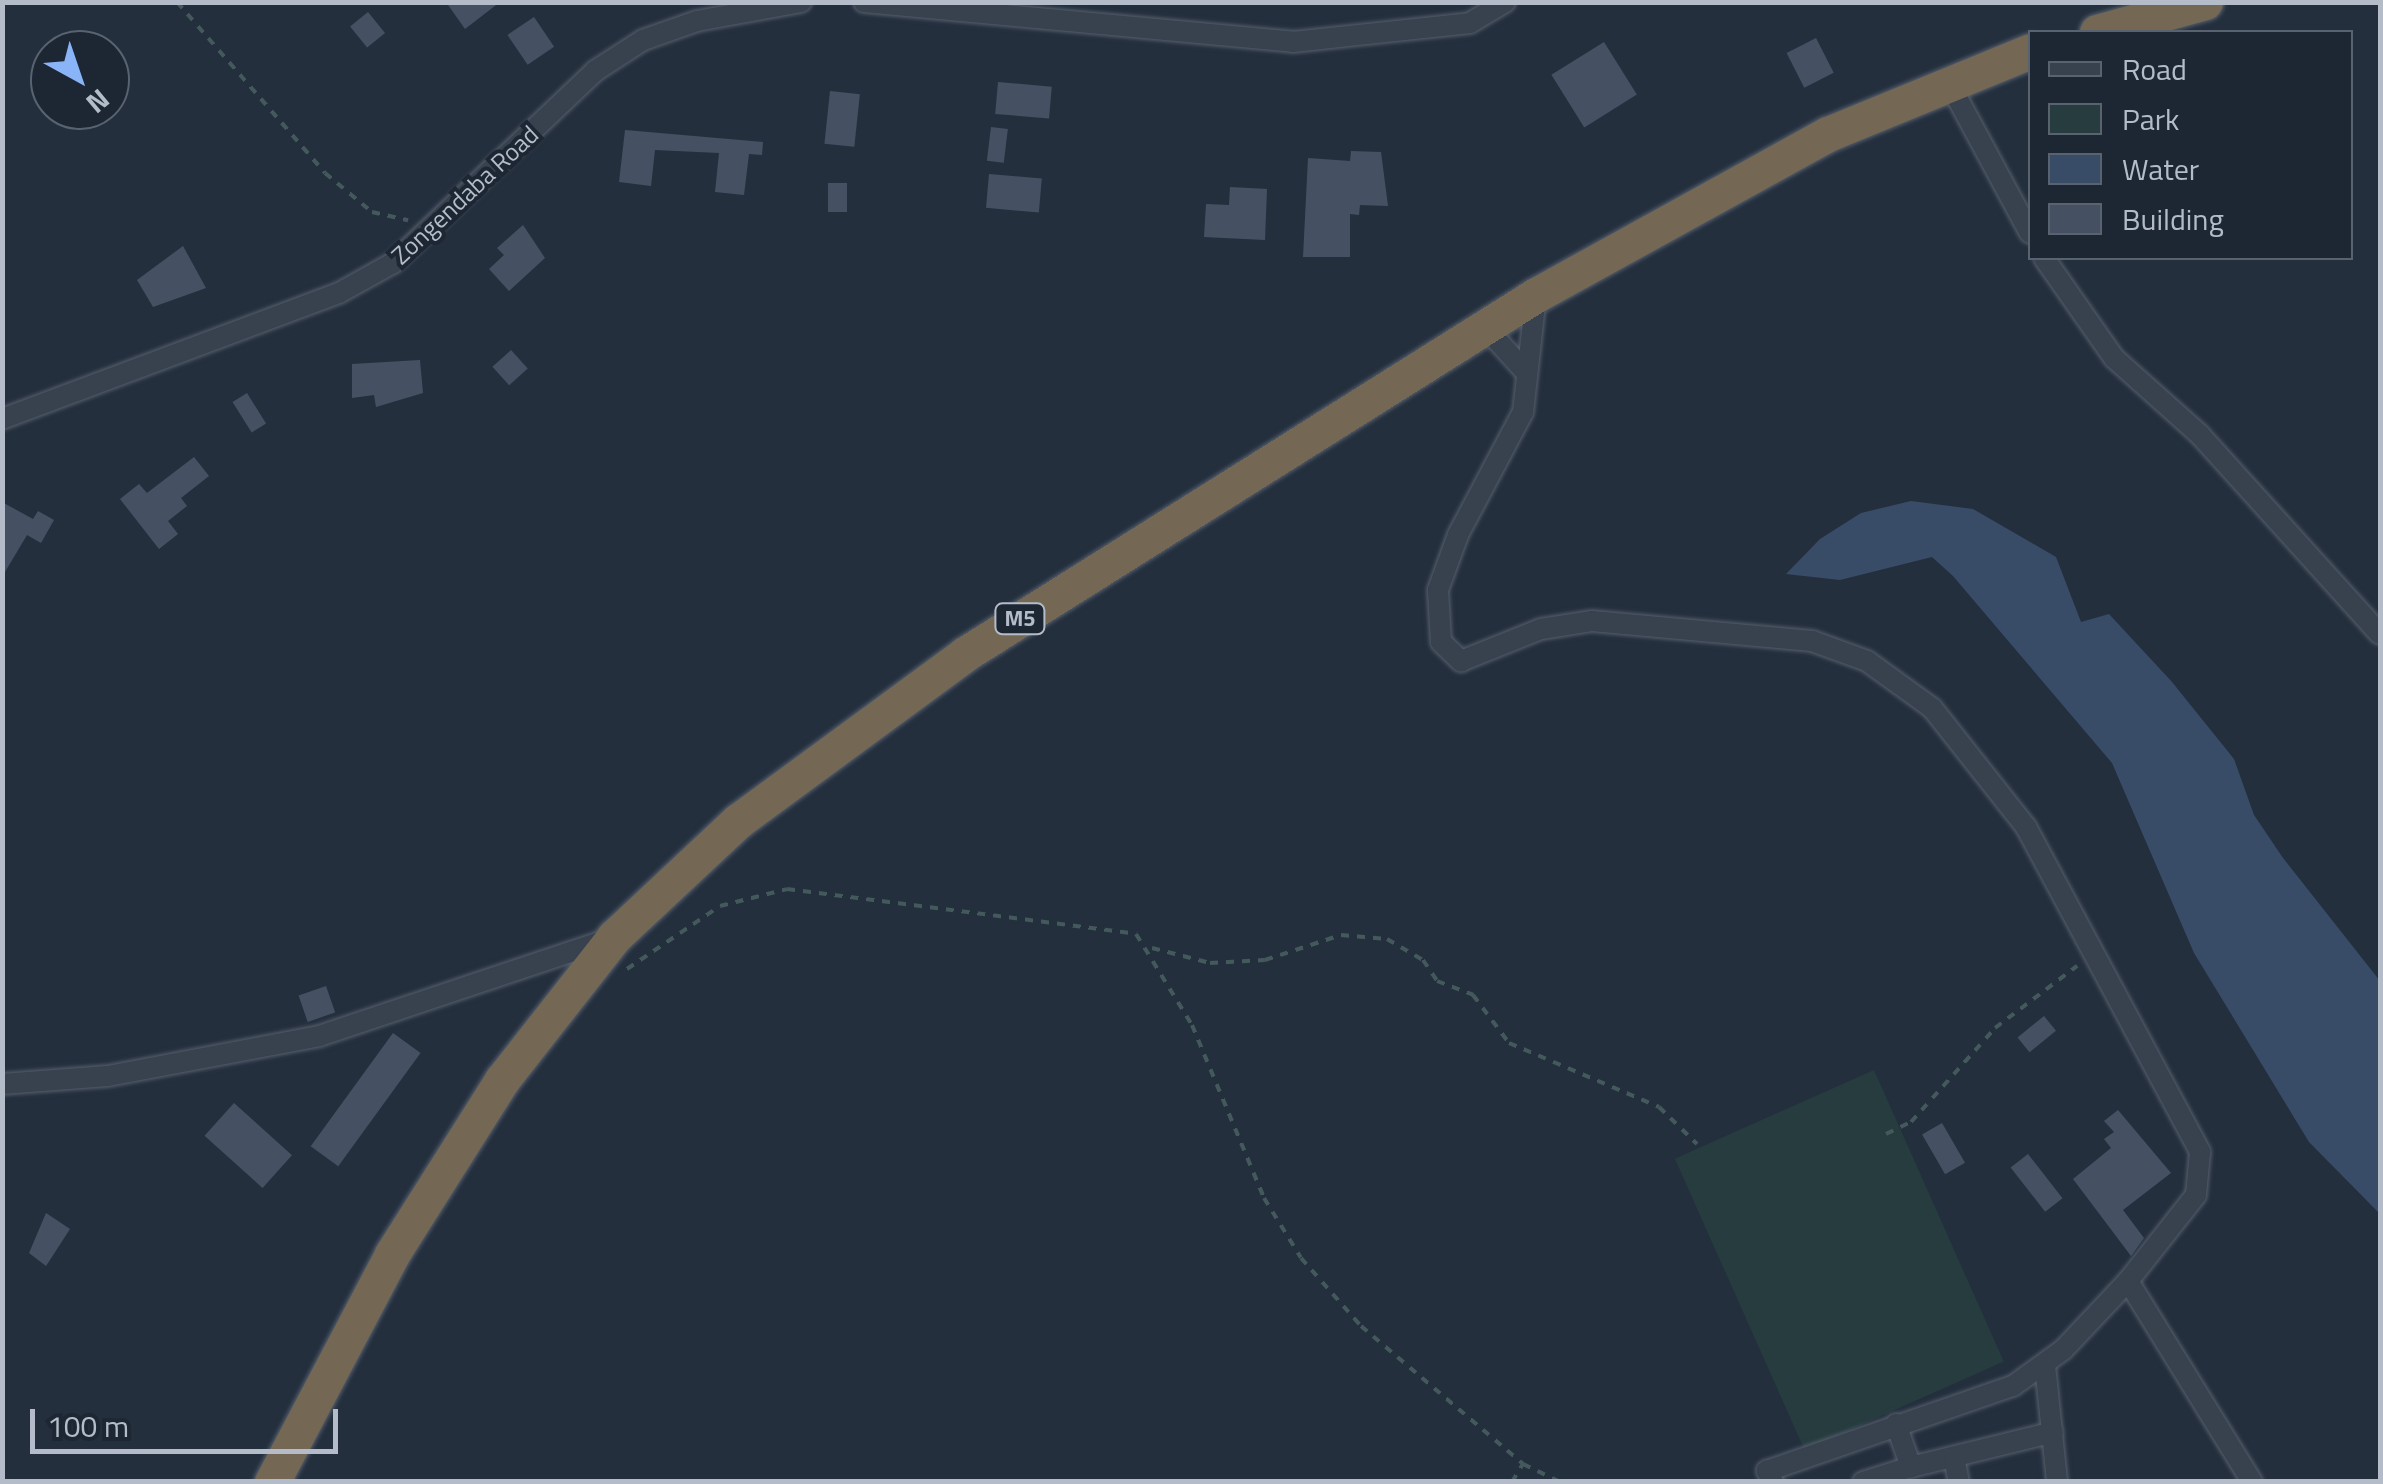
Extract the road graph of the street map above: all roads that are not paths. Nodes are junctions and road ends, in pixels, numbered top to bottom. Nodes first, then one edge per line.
1 (801, 2) edge
2 (864, 2) edge
3 (1505, 2) edge
4 (2205, 2) edge
5 (2103, 30) edge
6 (2028, 52) edge
7 (1946, 79) junction
8 (2028, 229) edge
9 (2045, 260) edge
10 (1536, 295) junction
11 (1484, 328) junction
12 (1524, 370) junction
13 (2, 419) edge
14 (2380, 634) edge
15 (614, 937) junction
16 (2, 1084) edge
17 (2128, 1281) junction
18 (2046, 1365) junction
19 (1896, 1424) junction
20 (2053, 1432) junction
21 (1954, 1457) junction
22 (1911, 1467) junction
23 (272, 1482) edge
24 (1773, 1482) edge
25 (1864, 1482) edge
26 (1959, 1482) edge
27 (2057, 1482) edge
28 (2252, 1482) edge

1 - 13 street, Zongendaba Road
2 - 3 street
4 - 5 highway
6 - 7 highway, M5
7 - 8 street
7 - 10 highway, M5
9 - 14 street
10 - 11 highway, M5
10 - 12 street
11 - 12 street
11 - 15 highway, M5
12 - 17 street
15 - 16 street
15 - 23 highway, M5
17 - 18 street
17 - 28 street
18 - 19 street
18 - 20 street
19 - 22 street
19 - 24 street
20 - 21 street
20 - 27 street
21 - 22 street
21 - 26 street
22 - 25 street

